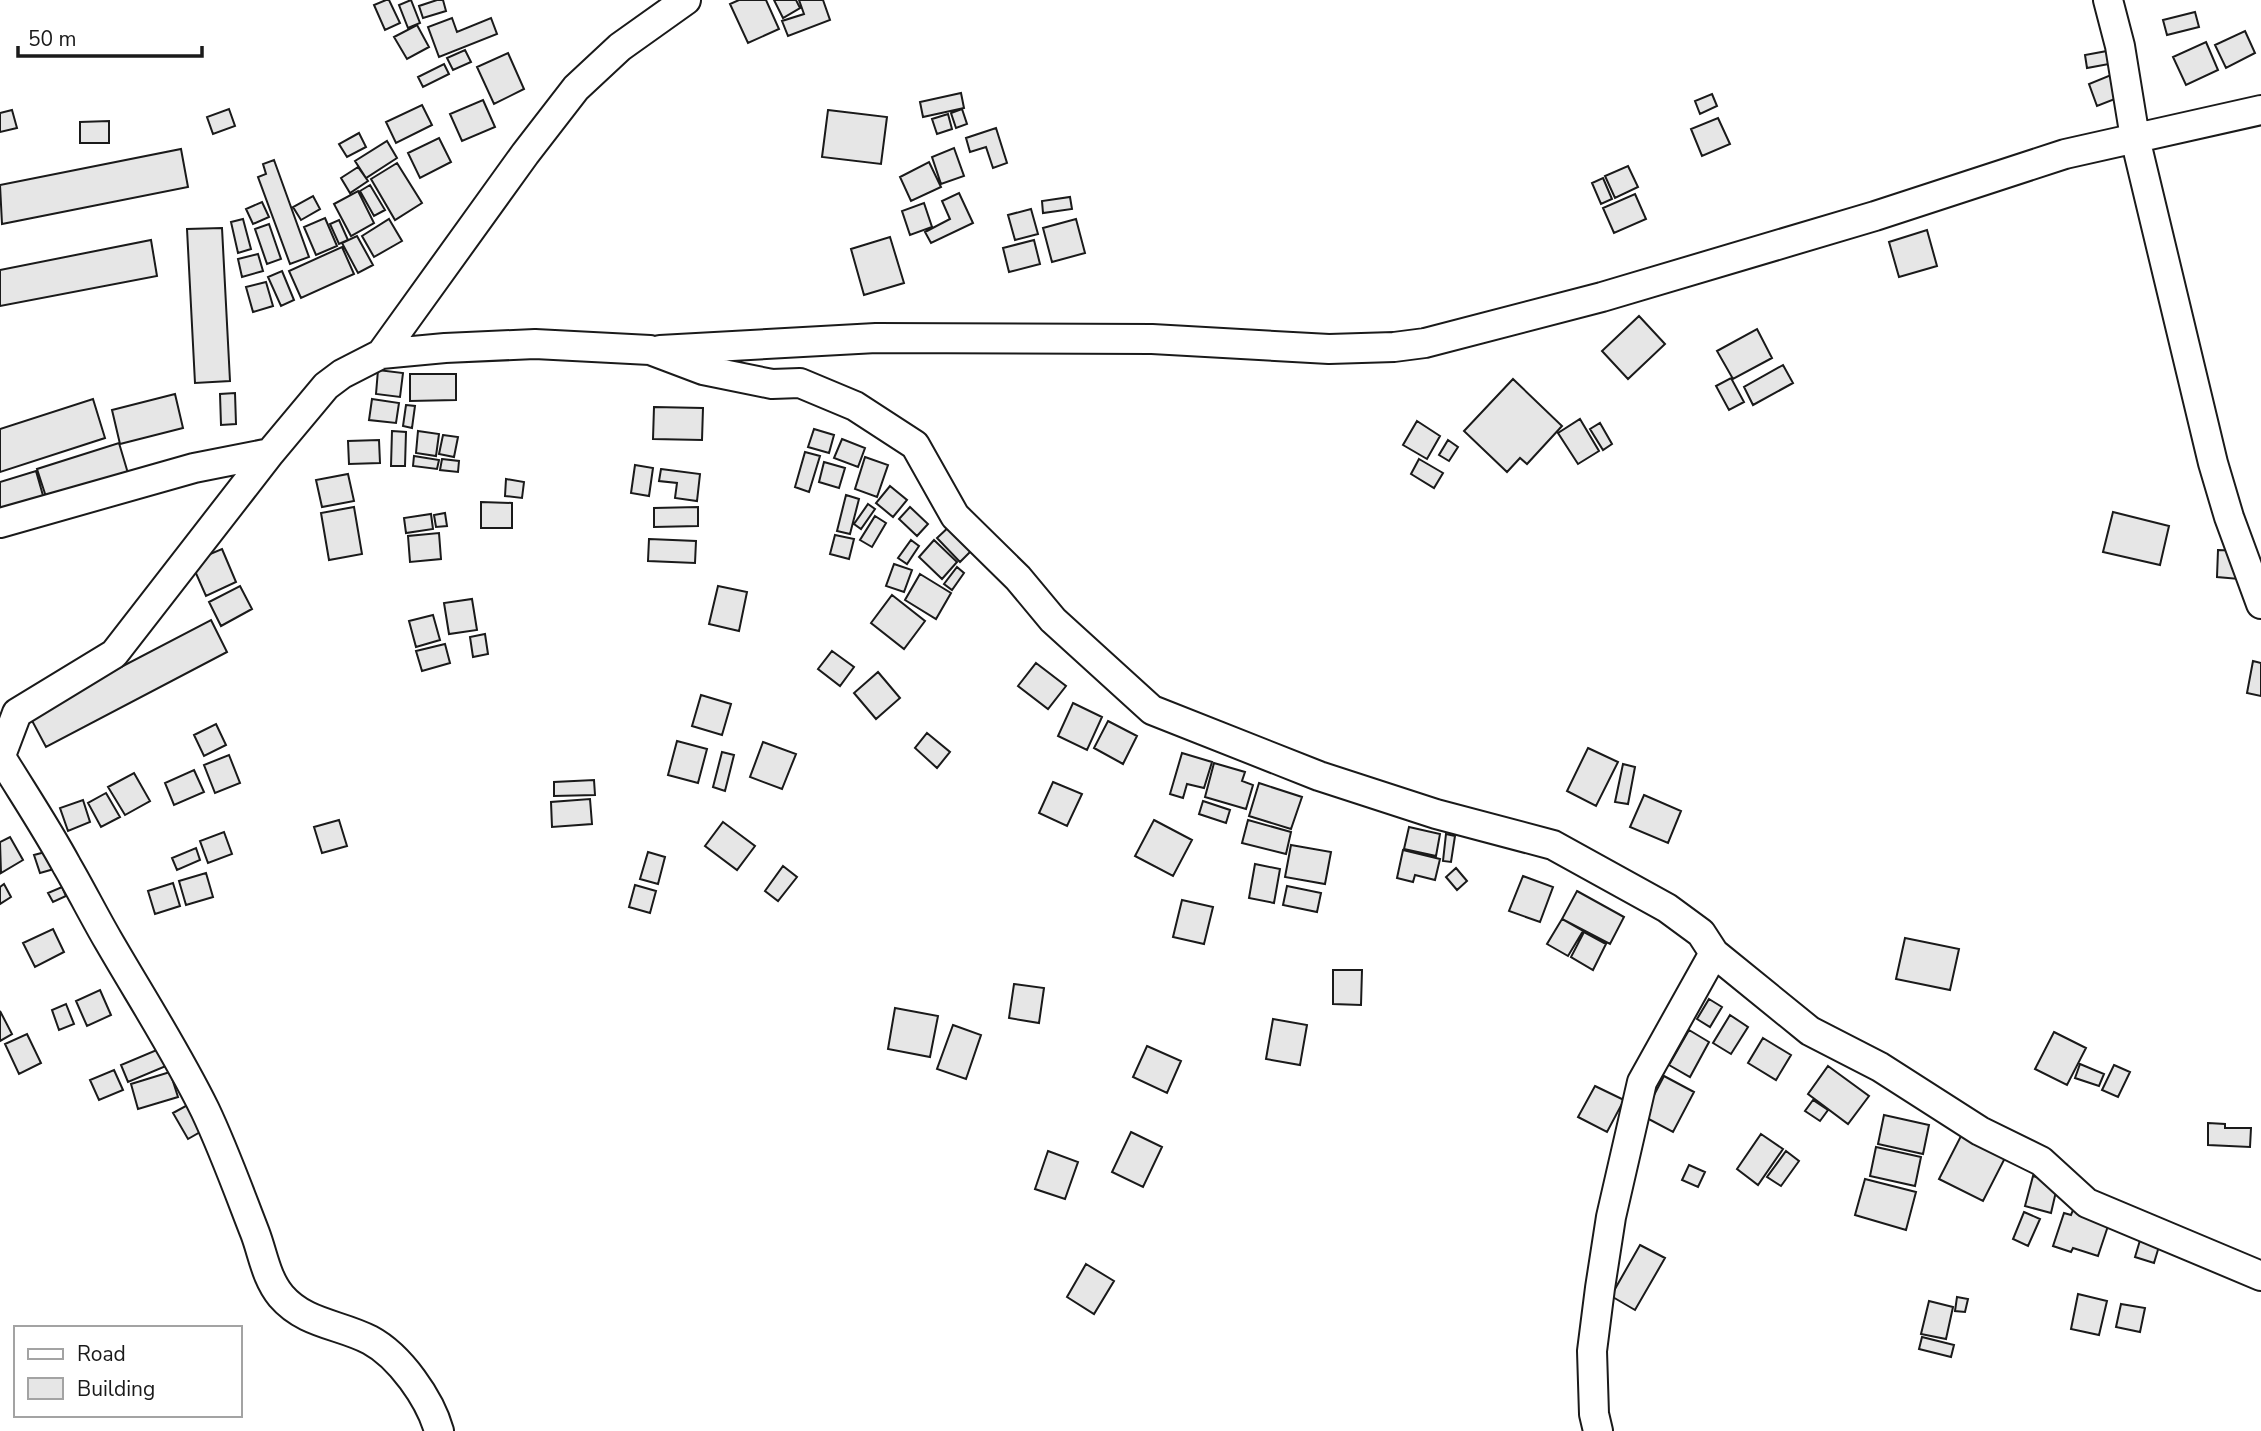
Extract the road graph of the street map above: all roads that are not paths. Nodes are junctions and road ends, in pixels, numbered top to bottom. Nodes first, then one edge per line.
1 (686, 0) edge
2 (2108, 0) edge
3 (2261, 110) edge
4 (2134, 138) junction
5 (650, 351) junction
6 (381, 354) junction
7 (270, 453) junction
8 (0, 523) edge
9 (2261, 604) edge
10 (1, 758) edge
11 (1714, 953) junction
12 (2261, 1276) edge
13 (439, 1431) edge
14 (1598, 1431) edge

1 - 6 street
2 - 4 street
3 - 4 street
4 - 5 street
4 - 9 street
5 - 6 street
5 - 11 street
6 - 7 street
7 - 8 street
7 - 10 street
10 - 13 street
11 - 12 street
11 - 14 street

